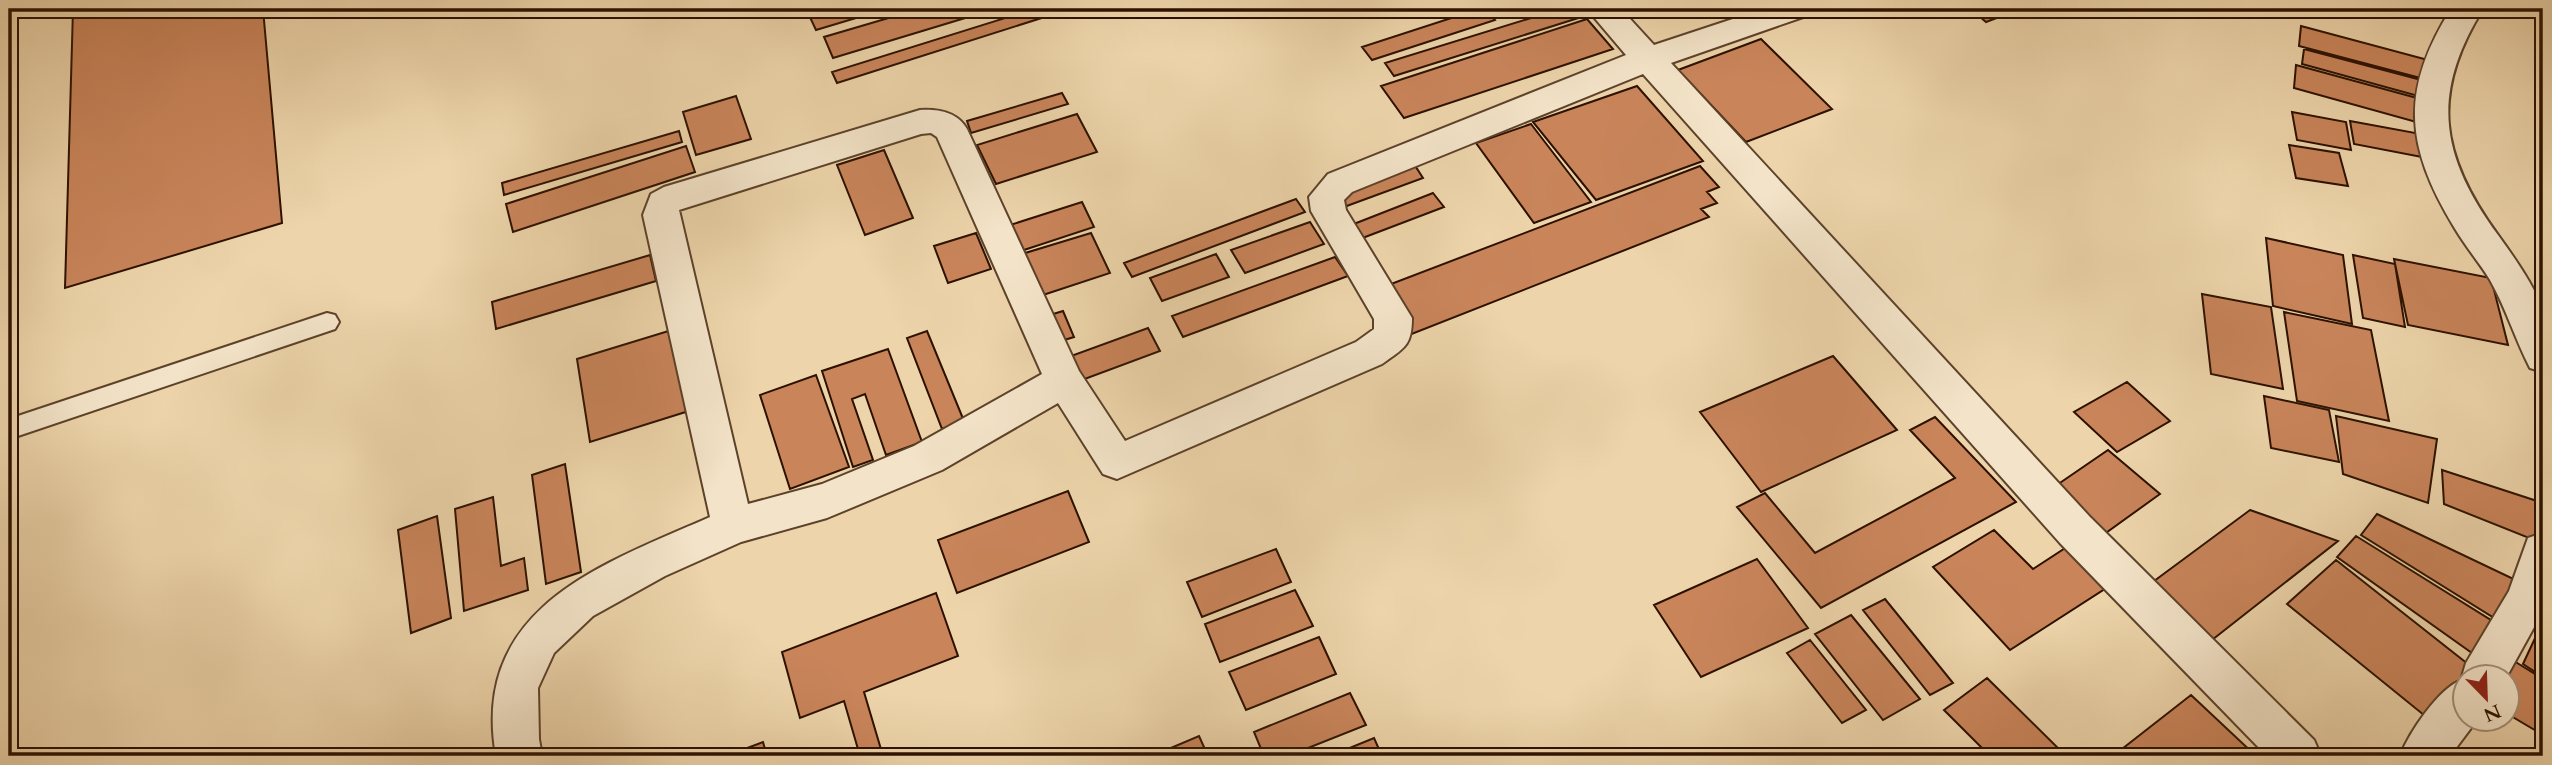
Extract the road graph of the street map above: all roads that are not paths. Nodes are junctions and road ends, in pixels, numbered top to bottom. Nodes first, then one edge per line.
1 (1602, 9) edge
2 (1795, 9) edge
3 (2467, 9) edge
4 (1648, 60) junction
5 (327, 322) dead end
6 (2543, 357) edge
7 (1063, 380) junction
8 (9, 429) edge
9 (733, 527) junction
10 (2543, 551) edge
11 (2490, 664) edge
12 (2450, 720) edge
13 (519, 756) edge
14 (2298, 756) edge
15 (2423, 756) edge

1 - 4 street
2 - 4 street
3 - 6 street
4 - 7 street
4 - 14 street
5 - 8 lane
7 - 9 street
7 - 9 street
9 - 13 street
10 - 11 street
12 - 15 street

